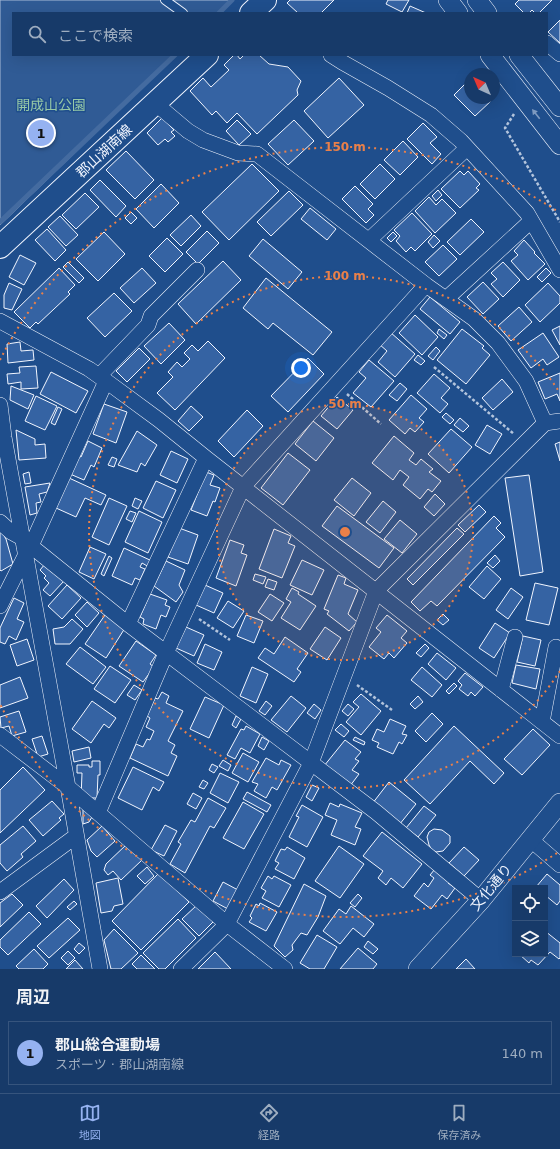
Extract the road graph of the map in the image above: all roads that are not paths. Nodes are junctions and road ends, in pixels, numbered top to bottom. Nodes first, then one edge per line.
1 (165, 0) edge
2 (448, 0) edge
3 (477, 0) edge
4 (182, 12) edge
5 (457, 12) edge
6 (486, 12) edge
7 (548, 44) edge
8 (560, 54) edge
9 (206, 56) edge
10 (333, 56) edge
11 (491, 56) edge
12 (520, 56) edge
13 (156, 104) junction
14 (560, 107) edge
15 (560, 145) edge
16 (467, 148) junction
17 (531, 221) junction
18 (369, 240) junction
19 (0, 247) edge
20 (197, 270) dead end
21 (560, 270) edge
22 (426, 285) junction
23 (446, 299) junction
24 (0, 321) edge
25 (103, 378) junction
26 (0, 405) edge
27 (560, 421) edge
28 (545, 423) junction
29 (206, 458) junction
30 (243, 486) junction
31 (0, 522) edge
32 (25, 547) junction
33 (376, 592) junction
34 (0, 606) edge
35 (128, 624) junction
36 (515, 637) dead end
37 (556, 647) dead end
38 (166, 653) junction
39 (501, 690) junction
40 (542, 722) junction
41 (0, 735) edge
42 (560, 736) edge
43 (311, 763) junction
44 (68, 787) junction
45 (560, 803) edge
46 (98, 814) junction
47 (76, 836) junction
48 (530, 839) junction
49 (560, 865) edge
50 (0, 892) edge
51 (482, 900) junction
52 (228, 924) junction
53 (100, 969) edge
54 (181, 969) edge
55 (285, 969) edge
56 (418, 969) edge

1 - 4 lane
2 - 5 street
3 - 6 street
7 - 8 street
9 - 13 main road, 郡山湖南線
10 - 16 street
15 -> 11 street
12 - 14 street
13 - 18 street
13 - 19 main road, 郡山湖南線
16 - 17 street
16 - 18 street
17 - 21 street
17 - 23 street
18 - 22 street
20 - 25 street
22 - 23 street
22 - 30 street
23 - 28 street
24 - 25 street
25 - 29 street
25 - 32 street
26 - 32 street
27 - 28 street
28 - 33 street
29 - 30 street
29 - 35 street
30 - 33 street
30 - 38 street
31 - 32 street
32 - 34 street
32 - 35 street
32 - 44 street
33 - 39 street
33 - 43 street
35 - 38 street
36 - 39 street
37 - 40 street
38 - 43 street
38 - 46 street
39 - 40 street
40 - 42 street
41 - 44 street
43 - 51 street
43 - 52 street
44 - 46 street
44 - 47 street
45 - 48 street, 文化通り
46 - 52 street
47 - 50 street
47 - 53 street
48 - 49 street
48 - 51 street, 文化通り
51 - 56 street, 文化通り
52 - 54 street
52 - 55 street

